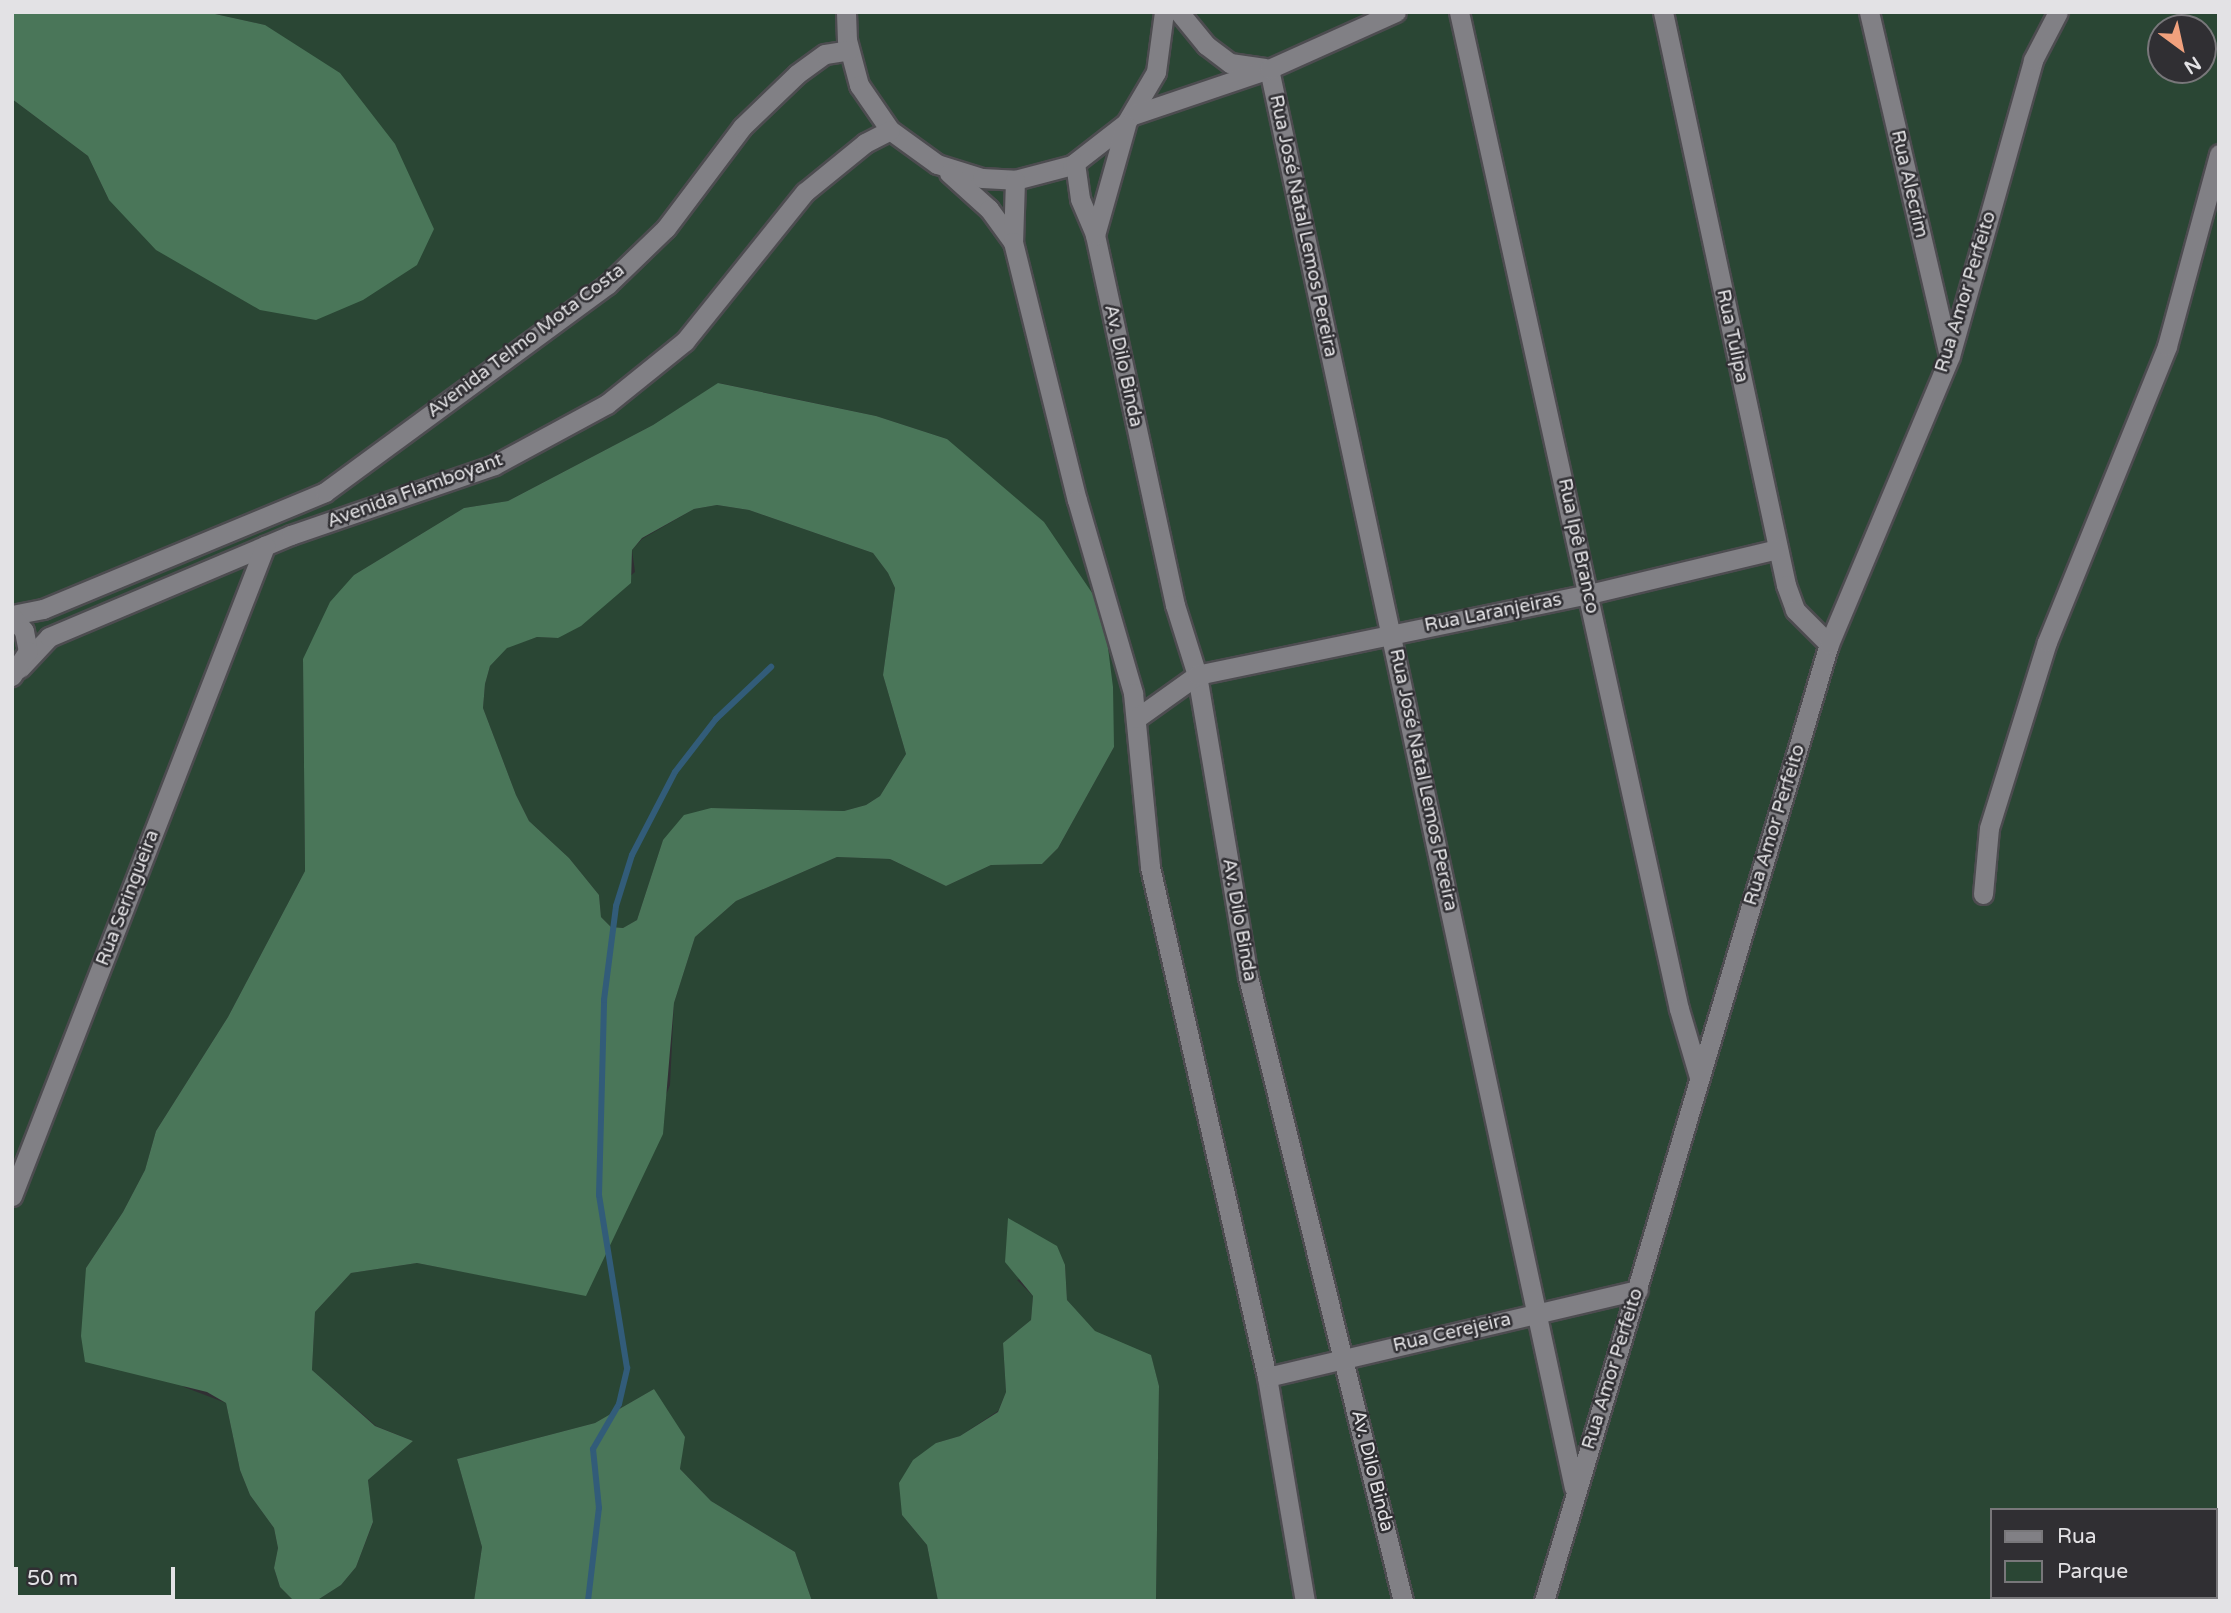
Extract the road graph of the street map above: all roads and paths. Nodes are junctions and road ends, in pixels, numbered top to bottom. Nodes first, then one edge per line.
1 (846, 12) edge
2 (1164, 12) edge
3 (1179, 12) edge
4 (1396, 12) edge
5 (1459, 12) edge
6 (1663, 12) edge
7 (1869, 12) edge
8 (2058, 12) edge
9 (849, 50) junction
10 (1269, 69) junction
11 (1130, 119) junction
12 (890, 131) junction
13 (2219, 154) edge
14 (1075, 163) junction
15 (937, 164) junction
16 (1015, 180) junction
17 (1096, 235) junction
18 (1013, 242) junction
19 (1950, 356) junction
20 (304, 500) joint
21 (211, 540) junction
22 (265, 546) junction
23 (1778, 549) junction
24 (219, 564) junction
25 (1589, 594) junction
26 (242, 599) junction
27 (12, 616) edge
28 (1391, 633) junction
29 (1829, 644) junction
30 (15, 673) edge
31 (1197, 675) junction
32 (1137, 718) junction
33 (1983, 894) dead end
34 (1700, 1078) junction
35 (12, 1196) edge
36 (1638, 1290) junction
37 (1536, 1313) junction
38 (1344, 1358) junction
39 (1267, 1377) junction
40 (1575, 1491) junction
41 (1305, 1601) edge
42 (1403, 1601) edge
43 (1544, 1601) edge

1 - 9 street
2 - 11 street
3 - 10 street
4 - 10 street
5 - 25 street, Rua Ipê Branco
6 - 23 street, Rua Tulipa
7 - 19 street, Rua Alecrim
8 - 19 street, Rua Amor Perfeito
9 - 12 street
9 - 20 street, Avenida Telmo Mota Costa
10 - 11 street
10 - 28 street, Rua José Natal Lemos Pereira
11 - 14 street
11 - 17 street
12 - 15 street
12 - 22 street, Avenida Flamboyant
13 - 33 street
14 - 16 street
14 - 17 street, Av. Dilo Binda
15 - 16 street
15 - 18 street
16 - 18 street
17 - 31 street, Av. Dilo Binda
18 - 32 street
19 - 29 street, Rua Amor Perfeito
20 - 21 street, Avenida Flamboyant
21 - 24 street
21 - 27 street, Avenida Flamboyant
22 - 24 street, Avenida Flamboyant
22 - 26 street, Rua Seringueira
23 - 25 street, Rua Laranjeiras
23 - 29 street, Rua Tulipa
24 - 26 street
24 - 30 street, Avenida Flamboyant
25 - 28 street, Rua Laranjeiras
25 - 34 street, Rua Ipê Branco
26 - 35 street, Rua Seringueira
27 - 30 street
28 - 31 street, Rua Laranjeiras
28 - 37 street, Rua José Natal Lemos Pereira
29 - 34 street, Rua Amor Perfeito
31 - 32 street, Rua Laranjeiras
31 - 38 street, Av. Dilo Binda
32 - 39 street
34 - 36 street, Rua Amor Perfeito
36 - 37 street, Rua Cerejeira
36 - 40 street, Rua Amor Perfeito
37 - 38 street, Rua Cerejeira
37 - 40 street, Rua José Natal Lemos Pereira
38 - 39 street, Rua Cerejeira
38 - 42 street, Av. Dilo Binda
39 - 41 street
40 - 43 street, Rua Amor Perfeito

